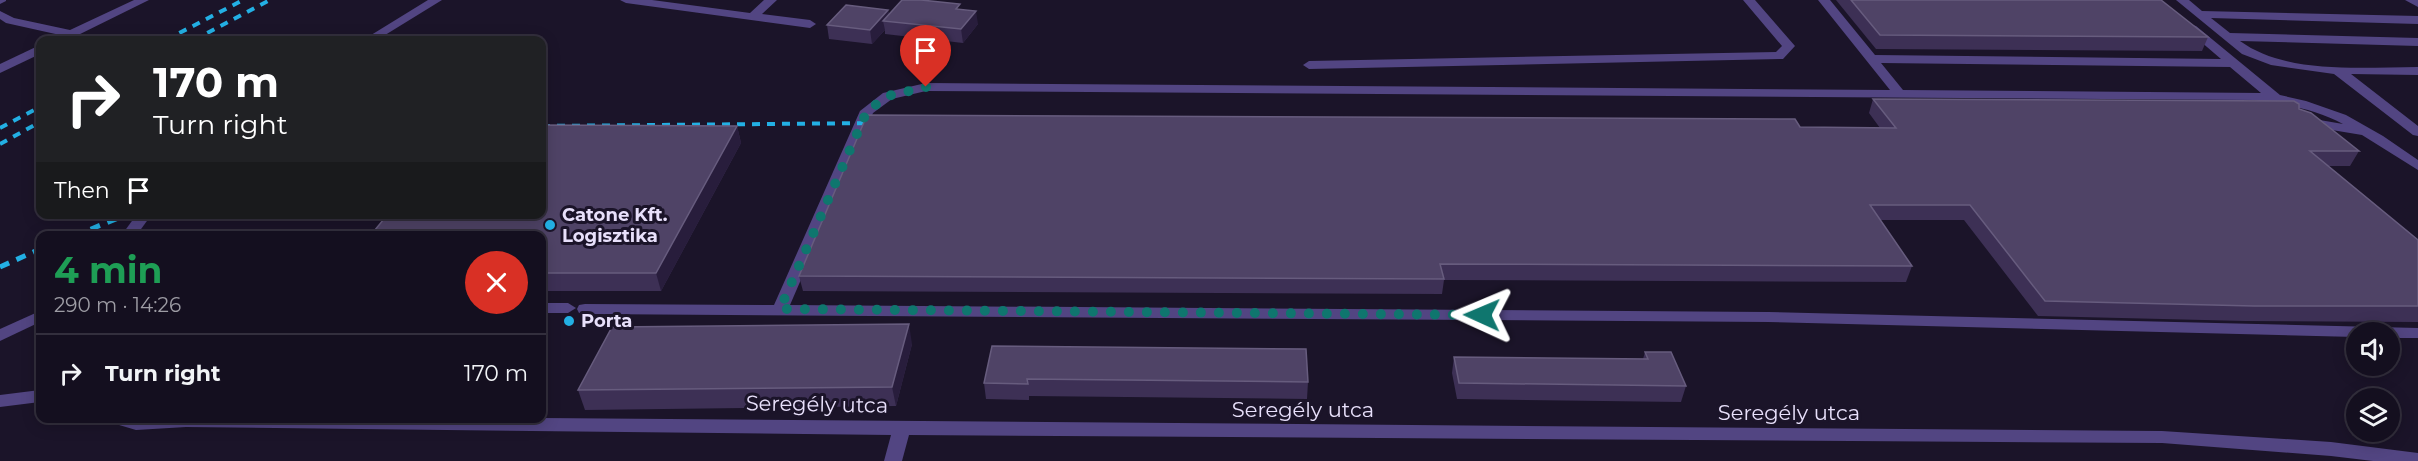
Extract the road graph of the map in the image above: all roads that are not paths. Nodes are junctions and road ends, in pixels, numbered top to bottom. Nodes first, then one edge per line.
1 (142, 0) edge
2 (435, 0) edge
3 (626, 0) edge
4 (771, 0) edge
5 (1749, 0) edge
6 (1824, 0) edge
7 (2182, 0) edge
8 (2411, 0) edge
9 (2418, 4) edge
10 (0, 14) edge
11 (2201, 15) junction
12 (753, 16) junction
13 (2418, 20) edge
14 (2181, 21) edge
15 (810, 24) dead end
16 (71, 34) junction
17 (67, 36) edge
18 (376, 36) edge
19 (2230, 38) junction
20 (2418, 42) edge
21 (36, 52) edge
22 (1871, 59) junction
23 (2234, 63) junction
24 (1309, 65) dead end
25 (0, 69) edge
26 (2336, 69) junction
27 (2418, 71) edge
28 (1899, 93) junction
29 (2275, 98) junction
30 (2299, 121) edge
31 (2414, 127) edge
32 (2372, 133) junction
33 (2418, 166) edge
34 (546, 308) edge
35 (568, 308) dead end
36 (585, 309) dead end
37 (780, 309) junction
38 (36, 318) edge
39 (2418, 333) edge
40 (0, 336) edge
41 (36, 398) edge
42 (0, 401) edge
43 (133, 423) edge
44 (148, 423) edge
45 (491, 423) edge
46 (902, 427) junction
47 (2418, 460) edge
48 (892, 461) edge

1 - 16 street
2 - 18 street
3 - 12 street
4 - 12 street
5 - 24 street
6 - 22 street
7 - 11 street
8 - 9 street
10 - 16 street
11 - 13 street
11 - 19 street
12 - 15 street
14 - 23 street
16 - 17 street
19 - 20 street
19 - 26 street
21 - 25 street
22 - 23 street
22 - 28 street
23 - 29 street
26 - 27 street
26 - 31 street
28 - 29 street
28 - 37 street
29 - 32 street
30 - 32 street
32 - 33 street
34 - 35 street
36 - 37 street
37 - 39 street
38 - 40 street
41 - 42 street
43 - 44 street, Seregély utca
45 - 46 street, Seregély utca
46 - 47 street, Seregély utca
46 - 48 street

